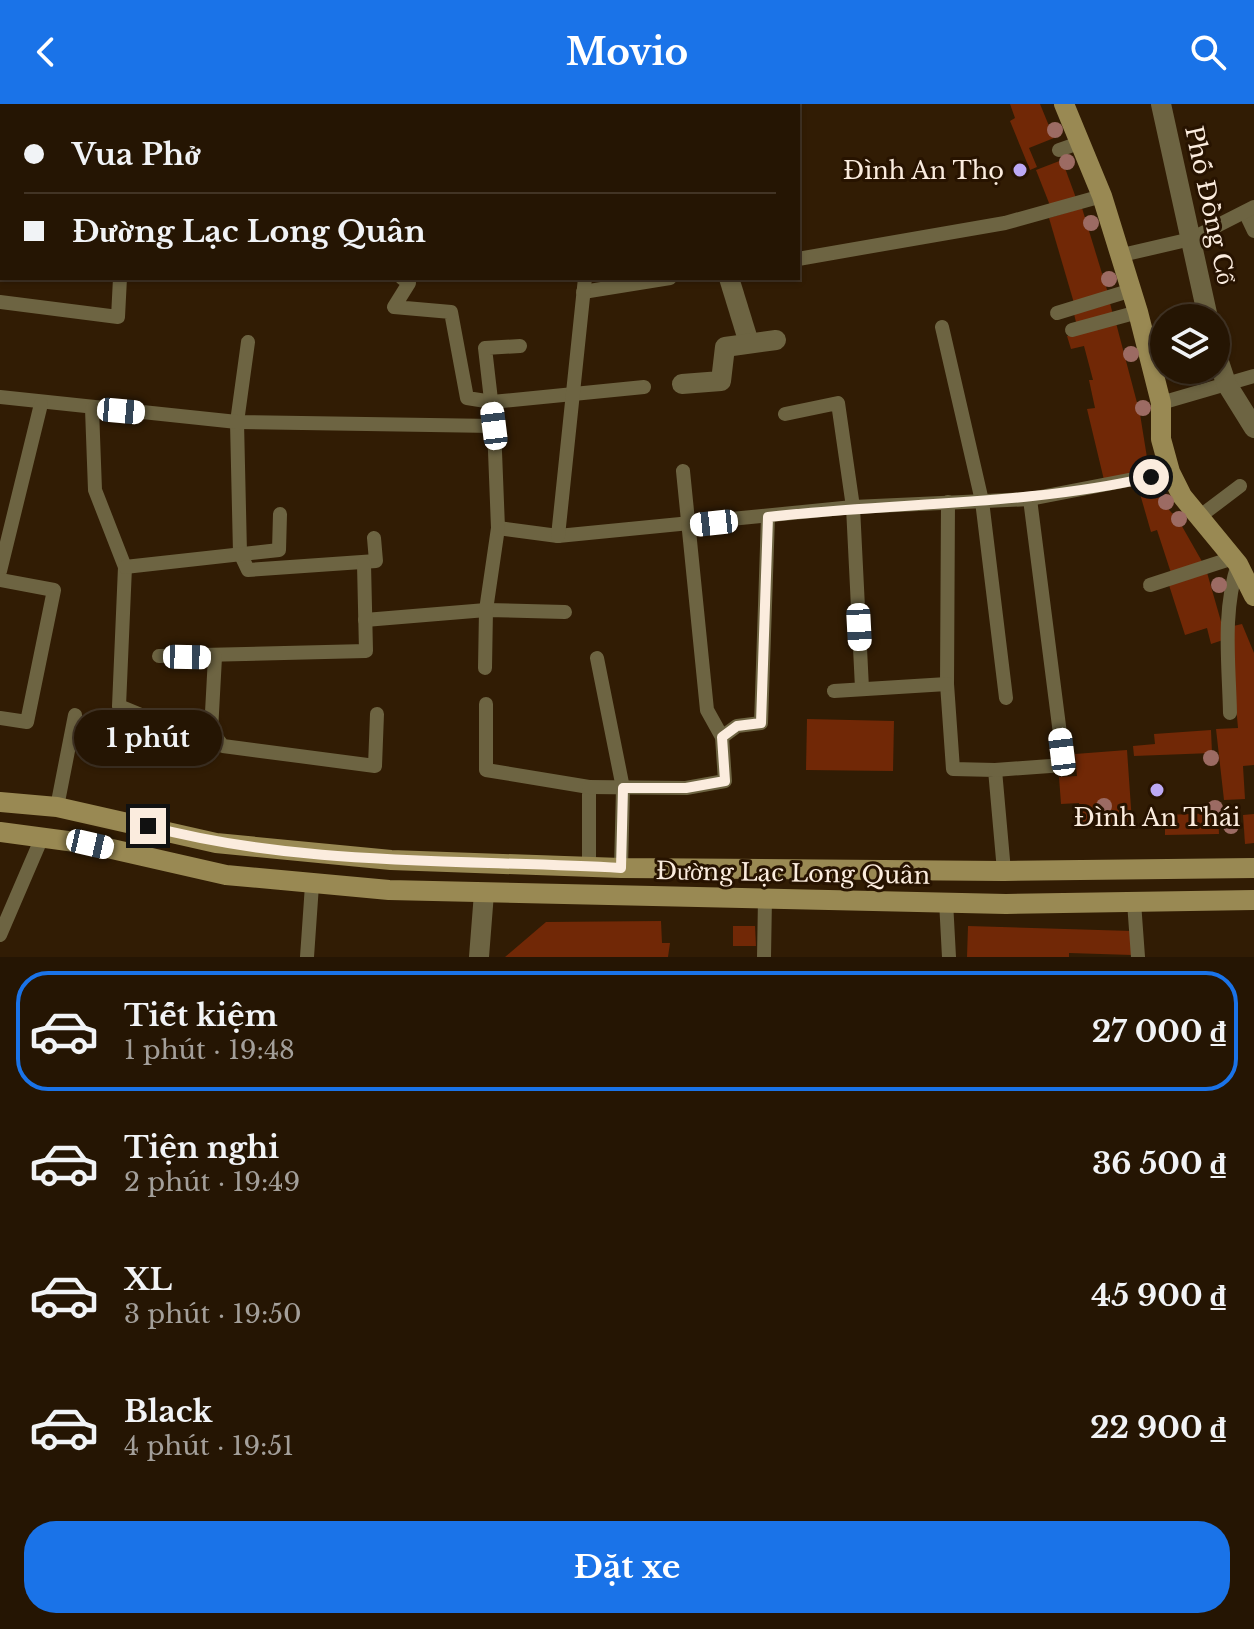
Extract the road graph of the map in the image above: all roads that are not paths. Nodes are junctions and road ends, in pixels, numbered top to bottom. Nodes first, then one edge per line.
1 (1064, 104) edge
2 (1161, 104) edge
3 (1079, 143) junction
4 (1059, 150) dead end
5 (1102, 196) junction
6 (1250, 209) edge
7 (1254, 231) edge
8 (1191, 239) junction
9 (1122, 255) junction
10 (800, 259) edge
11 (120, 280) edge
12 (405, 280) edge
13 (623, 280) edge
14 (730, 280) edge
15 (584, 285) edge
16 (1132, 290) junction
17 (0, 302) edge
18 (1205, 304) edge
19 (1138, 312) junction
20 (1057, 313) dead end
21 (942, 327) dead end
22 (1072, 330) dead end
23 (776, 340) dead end
24 (248, 342) dead end
25 (749, 343) junction
26 (520, 346) dead end
27 (1254, 376) edge
28 (1230, 382) edge
29 (682, 384) dead end
30 (1223, 384) edge
31 (1227, 384) edge
32 (644, 387) dead end
33 (572, 395) junction
34 (0, 397) edge
35 (492, 402) junction
36 (1161, 403) junction
37 (41, 404) junction
38 (92, 409) junction
39 (785, 414) dead end
40 (237, 422) junction
41 (494, 426) junction
42 (1254, 428) edge
43 (683, 471) dead end
44 (1170, 472) junction
45 (1240, 486) dead end
46 (1030, 499) junction
47 (982, 501) junction
48 (948, 502) junction
49 (853, 507) junction
50 (280, 514) dead end
51 (768, 517) junction
52 (1199, 517) junction
53 (687, 526) junction
54 (498, 528) junction
55 (558, 536) junction
56 (374, 538) dead end
57 (240, 553) junction
58 (1235, 561) junction
59 (364, 564) junction
60 (125, 567) junction
61 (0, 571) edge
62 (0, 580) edge
63 (1150, 585) dead end
64 (1254, 596) edge
65 (486, 610) junction
66 (565, 612) dead end
67 (365, 620) junction
68 (159, 656) dead end
69 (215, 657) junction
70 (597, 658) dead end
71 (485, 668) dead end
72 (947, 684) junction
73 (862, 688) junction
74 (834, 691) dead end
75 (1006, 698) dead end
76 (486, 704) dead end
77 (1230, 713) dead end
78 (377, 714) dead end
79 (75, 715) dead end
80 (0, 718) edge
81 (211, 731) junction
82 (722, 737) junction
83 (995, 770) junction
84 (589, 787) junction
85 (623, 788) junction
86 (0, 802) edge
87 (57, 807) junction
88 (97, 815) junction
89 (0, 832) edge
90 (43, 835) junction
91 (90, 844) junction
92 (391, 860) junction
93 (589, 866) junction
94 (621, 868) junction
95 (1254, 868) edge
96 (1004, 871) junction
97 (312, 885) junction
98 (389, 890) junction
99 (484, 893) junction
100 (620, 895) junction
101 (765, 898) junction
102 (1254, 900) edge
103 (946, 901) junction
104 (1134, 902) junction
105 (0, 935) edge
106 (307, 957) edge
107 (479, 957) edge
108 (764, 957) edge
109 (949, 957) edge
110 (1138, 957) edge

1 - 3 main road
2 - 8 street, Phố Đồng Cổ
3 - 4 lane
3 - 5 main road
5 - 9 main road
5 - 10 lane
6 - 7 lane
6 - 8 lane
8 - 9 lane
8 - 18 street, Phố Đồng Cổ
9 - 16 main road
11 - 17 lane
12 - 35 lane
13 - 15 lane
14 - 25 street
15 - 33 lane
16 - 19 main road
16 - 20 lane
19 - 22 lane
19 - 36 main road
21 - 47 lane
23 - 25 street
24 - 40 lane
25 - 29 street
26 - 35 lane
27 - 28 lane
30 - 36 lane
31 - 42 street
32 - 33 lane
33 - 35 lane
33 - 55 lane
34 - 37 lane
35 - 41 lane
36 - 44 main road
37 - 38 lane
37 - 61 lane
38 - 40 lane
38 - 60 lane
39 - 49 lane
40 - 41 lane
40 - 57 lane
41 - 54 lane
43 - 53 lane
44 - 46 lane
44 - 52 main road
45 - 52 lane
46 - 47 lane
46 - 83 lane
47 - 48 lane
47 - 75 lane
48 - 49 lane
48 - 72 lane
49 - 51 lane
49 - 73 lane
50 - 57 lane
51 - 53 lane
51 - 82 lane
52 - 58 main road
53 - 55 lane
53 - 82 lane
54 - 55 lane
54 - 65 lane
56 - 59 lane
57 - 59 lane
57 - 60 lane
58 - 63 lane
58 - 64 main road
58 - 77 lane
59 - 67 lane
60 - 81 lane
62 - 80 lane
65 - 66 lane
65 - 67 lane
65 - 71 lane
67 - 69 lane
68 - 69 lane
69 - 81 lane
70 - 85 lane
72 - 73 lane
72 - 83 lane
73 - 74 lane
76 - 84 lane
78 - 81 lane
79 - 87 lane
82 - 85 lane
83 - 96 lane
84 - 85 lane
84 - 93 lane
85 - 94 lane
86 - 87 main road, Đường Lạc Long Quân
87 - 88 main road, Đường Lạc Long Quân
88 - 91 main road
88 - 92 main road, Đường Lạc Long Quân
89 - 90 main road, Đường Lạc Long Quân
90 - 91 main road, Đường Lạc Long Quân
90 - 105 lane
91 - 97 main road, Đường Lạc Long Quân
92 - 93 main road, Đường Lạc Long Quân
92 - 98 main road
93 - 94 main road, Đường Lạc Long Quân
94 - 96 main road, Đường Lạc Long Quân
94 - 100 main road
95 - 96 main road, Đường Lạc Long Quân
97 - 98 main road, Đường Lạc Long Quân
97 - 106 lane
98 - 99 main road, Đường Lạc Long Quân
99 - 100 main road, Đường Lạc Long Quân
99 - 107 street
100 - 101 main road, Đường Lạc Long Quân
101 - 103 main road, Đường Lạc Long Quân
101 - 108 lane
102 - 104 main road, Đường Lạc Long Quân
103 - 104 main road, Đường Lạc Long Quân
103 - 109 lane
104 - 110 lane

